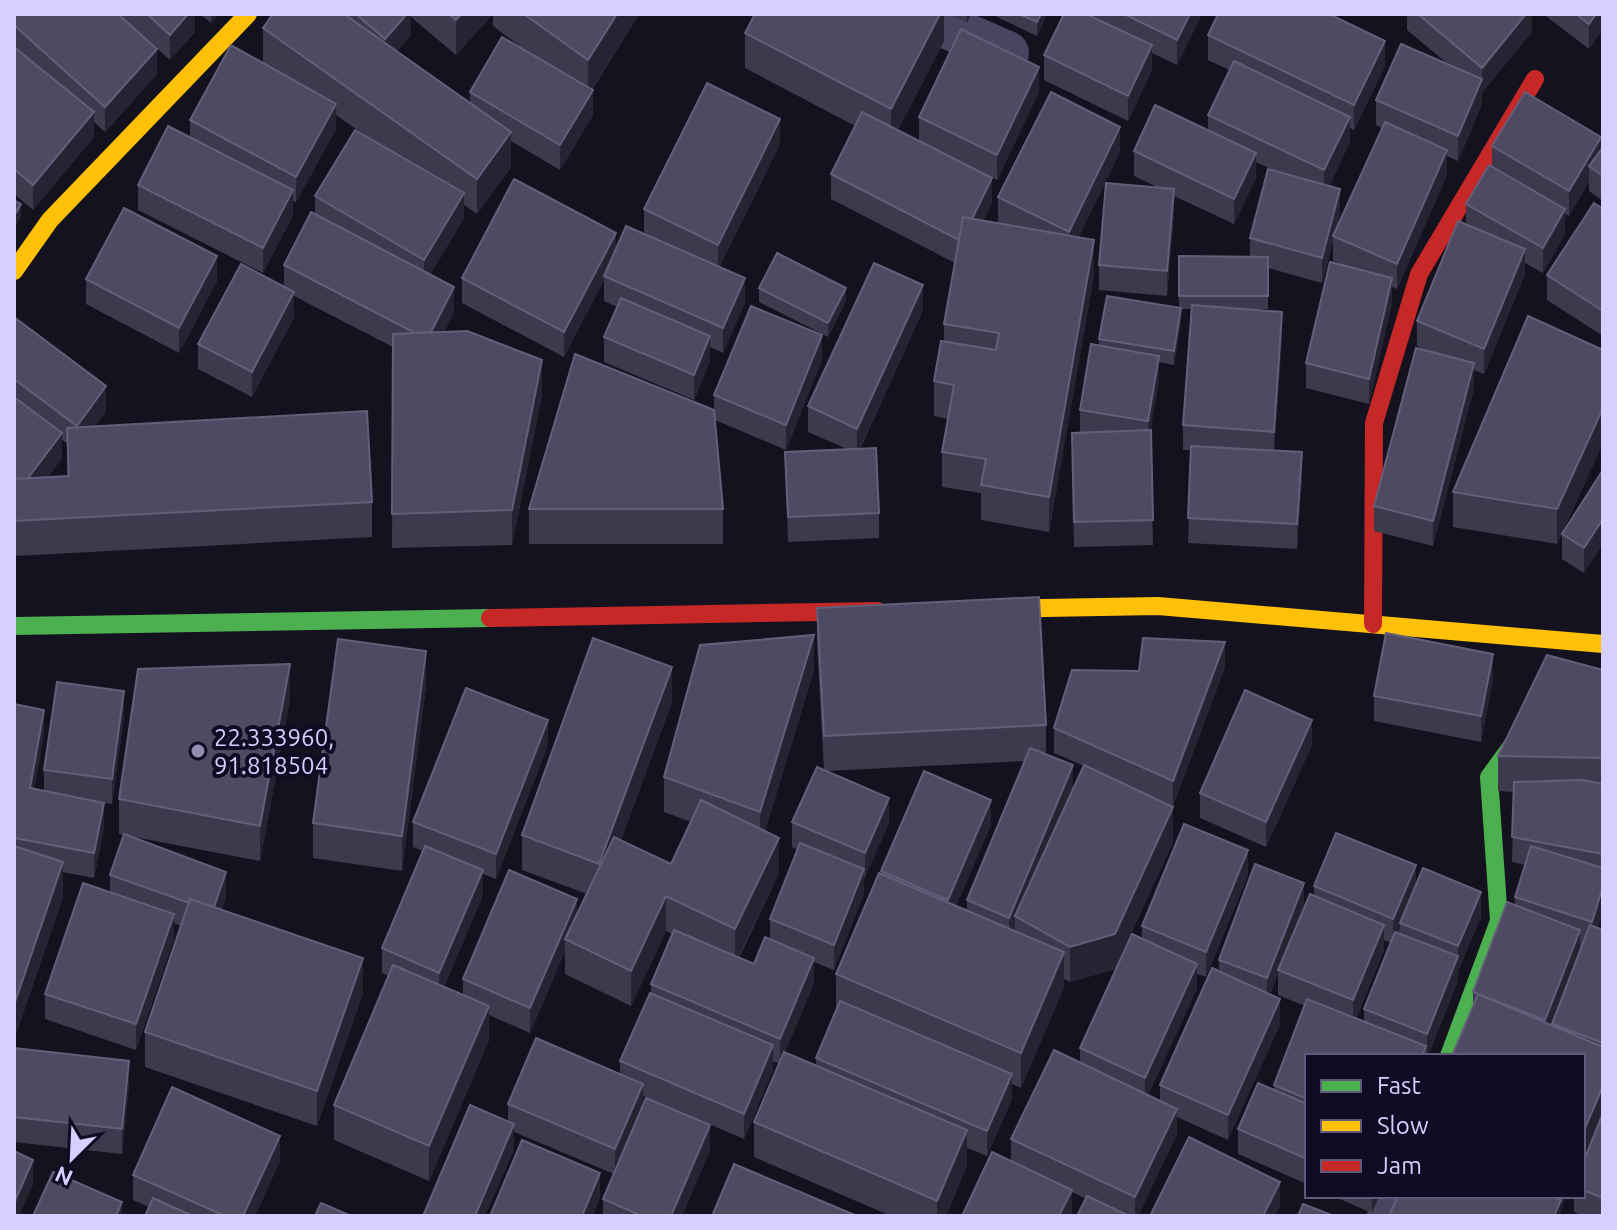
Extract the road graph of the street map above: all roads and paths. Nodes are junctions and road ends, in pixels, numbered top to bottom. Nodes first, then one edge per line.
1 (248, 14) edge
2 (918, 14) edge
3 (1007, 53) edge
4 (1535, 79) dead end
5 (14, 271) edge
6 (967, 609) edge
7 (904, 610) edge
8 (1373, 624) junction
9 (14, 626) edge
10 (1591, 643) edge
11 (1543, 704) edge
12 (1450, 1054) edge

1 - 5 main road
2 - 3 street
4 - 8 main road
6 - 8 main road
7 - 9 main road
8 - 10 main road
11 - 12 main road

